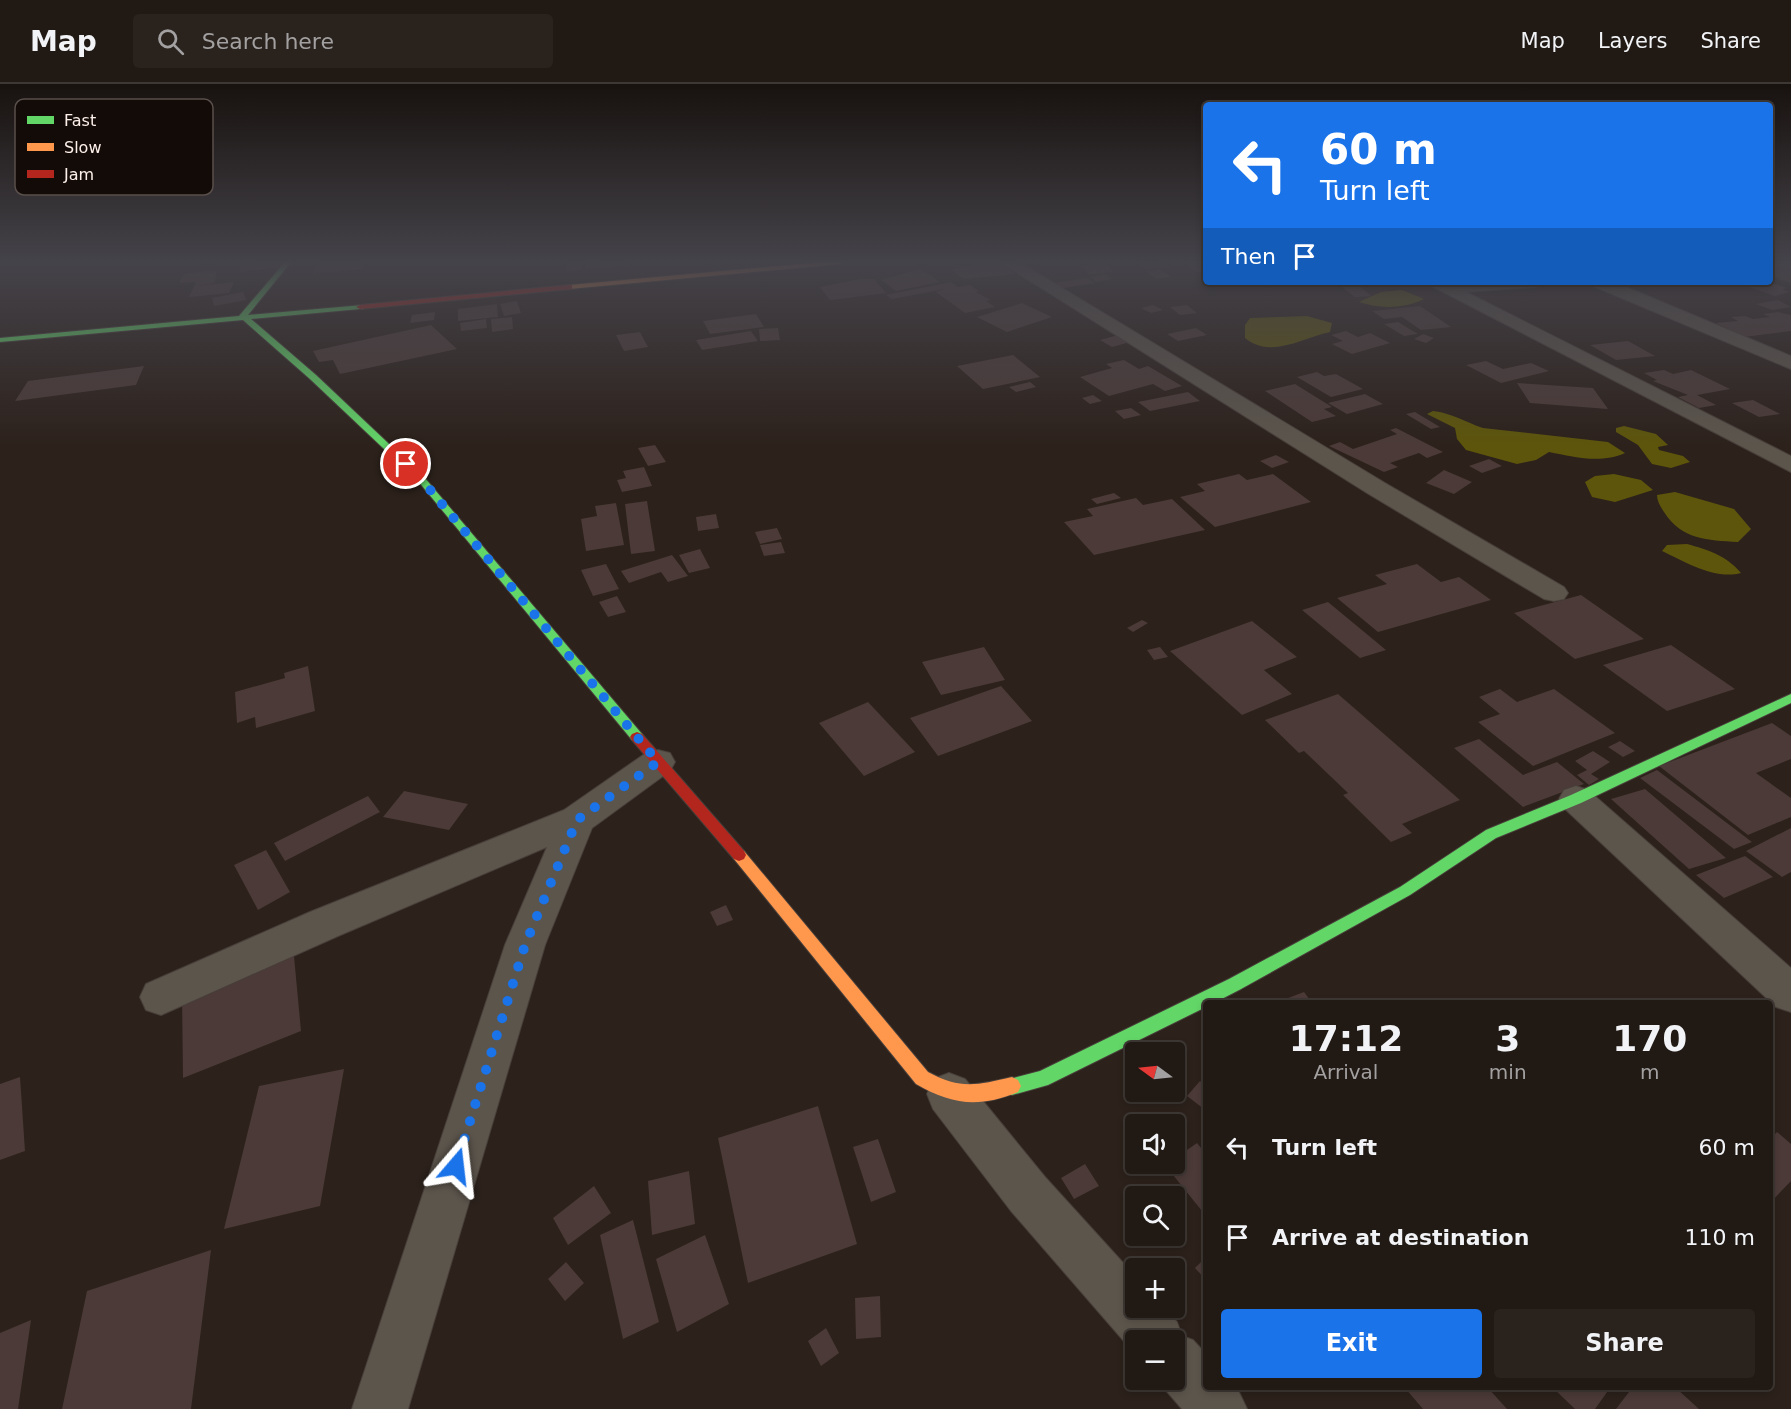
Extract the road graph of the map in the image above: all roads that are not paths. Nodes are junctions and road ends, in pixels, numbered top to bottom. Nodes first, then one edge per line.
1 (164, 324) edge
2 (252, 324) edge
3 (1109, 324) edge
4 (1515, 324) edge
5 (1698, 324) edge
6 (0, 340) edge
7 (1791, 363) edge
8 (1791, 465) edge
9 (1554, 593) dead end
10 (1791, 698) edge
11 (658, 762) junction
12 (1576, 799) junction
13 (577, 820) junction
14 (1791, 994) edge
15 (161, 997) dead end
16 (949, 1094) junction
17 (1148, 1330) edge
18 (1185, 1371) edge
19 (380, 1409) edge
20 (1219, 1409) edge

1 - 6 street
2 - 11 street
3 - 9 street
4 - 8 street
5 - 7 street
10 - 12 street
11 - 13 street
11 - 16 street
12 - 14 street
12 - 16 street
13 - 15 street
13 - 19 street
16 - 17 street
18 - 20 street

